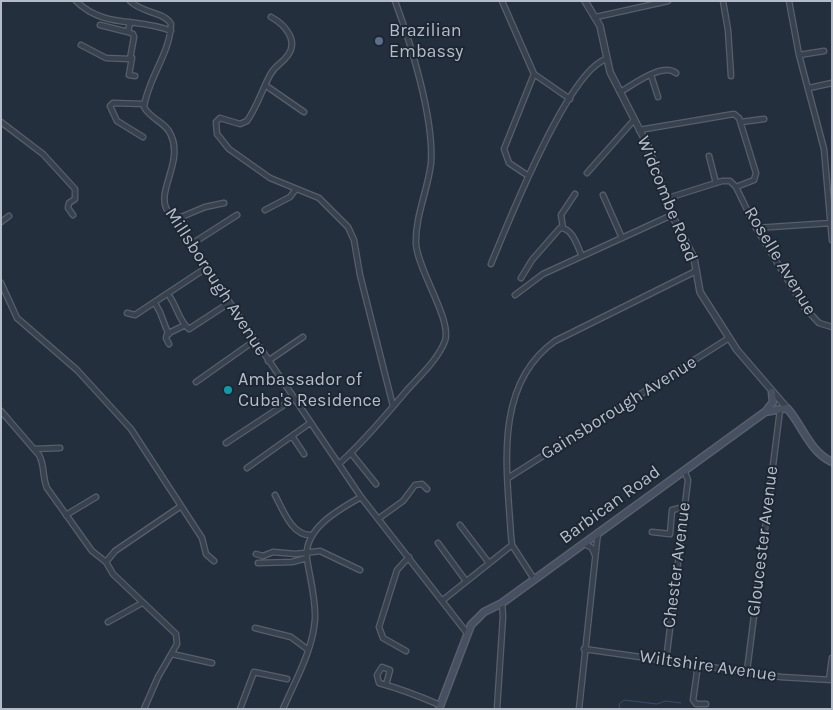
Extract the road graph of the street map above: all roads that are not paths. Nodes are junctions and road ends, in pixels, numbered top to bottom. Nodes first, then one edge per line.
1 (76, 1) edge
2 (130, 1) edge
3 (395, 1) edge
4 (502, 1) edge
5 (585, 1) edge
6 (668, 1) edge
7 (723, 1) edge
8 (789, 1) edge
9 (657, 2) edge
10 (271, 17) dead end
11 (596, 17) junction
12 (130, 22) junction
13 (100, 25) dead end
14 (129, 30) junction
15 (171, 31) junction
16 (81, 45) dead end
17 (824, 51) dead end
18 (799, 55) junction
19 (132, 58) junction
20 (607, 58) junction
21 (534, 74) junction
22 (676, 74) dead end
23 (651, 75) junction
24 (135, 76) dead end
25 (731, 76) dead end
26 (265, 84) junction
27 (832, 84) edge
28 (809, 88) junction
29 (620, 92) junction
30 (658, 97) dead end
31 (570, 99) junction
32 (144, 104) junction
33 (304, 112) dead end
34 (764, 119) dead end
35 (634, 120) junction
36 (1, 122) edge
37 (741, 122) junction
38 (640, 130) junction
39 (142, 137) dead end
40 (709, 156) dead end
41 (587, 173) dead end
42 (527, 175) junction
43 (716, 183) junction
44 (736, 186) junction
45 (296, 189) junction
46 (575, 194) dead end
47 (603, 195) dead end
48 (665, 199) junction
49 (224, 203) dead end
50 (265, 210) dead end
51 (73, 215) dead end
52 (237, 215) dead end
53 (672, 215) junction
54 (9, 216) dead end
55 (174, 220) junction
56 (1, 222) edge
57 (831, 223) edge
58 (563, 228) junction
59 (756, 228) junction
60 (622, 238) junction
61 (832, 240) edge
62 (190, 245) junction
63 (582, 256) junction
64 (491, 264) dead end
65 (206, 268) junction
66 (696, 270) junction
67 (521, 278) dead end
68 (1, 282) edge
69 (515, 295) dead end
70 (170, 297) dead end
71 (228, 304) junction
72 (156, 305) dead end
73 (127, 313) dead end
74 (184, 325) junction
75 (832, 327) edge
76 (168, 334) junction
77 (302, 337) dead end
78 (729, 338) junction
79 (253, 342) junction
80 (169, 344) dead end
81 (268, 361) junction
82 (196, 382) dead end
83 (772, 392) junction
84 (293, 399) junction
85 (393, 406) junction
86 (784, 409) junction
87 (1, 411) edge
88 (765, 412) junction
89 (310, 423) junction
90 (292, 436) junction
91 (226, 443) dead end
92 (60, 448) dead end
93 (33, 449) junction
94 (351, 453) junction
95 (304, 454) dead end
96 (832, 462) edge
97 (339, 464) junction
98 (247, 468) dead end
99 (684, 470) junction
100 (508, 478) junction
101 (376, 484) dead end
102 (426, 489) dead end
103 (275, 495) dead end
104 (96, 497) dead end
105 (361, 498) junction
106 (182, 506) junction
107 (684, 507) junction
108 (66, 515) junction
109 (378, 519) junction
110 (460, 525) dead end
111 (598, 532) junction
112 (652, 532) dead end
113 (311, 535) junction
114 (438, 543) dead end
115 (583, 543) junction
116 (512, 545) junction
117 (307, 552) junction
118 (256, 554) dead end
119 (595, 556) junction
120 (409, 557) junction
121 (307, 558) junction
122 (214, 561) dead end
123 (106, 562) junction
124 (258, 563) dead end
125 (489, 564) junction
126 (360, 570) dead end
127 (534, 579) junction
128 (466, 581) junction
129 (443, 600) junction
130 (142, 603) junction
131 (502, 603) junction
132 (108, 622) dead end
133 (255, 628) dead end
134 (467, 633) junction
135 (307, 649) junction
136 (584, 649) junction
137 (406, 651) dead end
138 (172, 654) junction
139 (832, 658) edge
140 (666, 660) junction
141 (212, 663) dead end
142 (698, 665) junction
143 (747, 672) junction
144 (287, 679) dead end
145 (830, 680) edge
146 (386, 685) dead end
147 (706, 704) dead end
148 (439, 707) edge
149 (144, 709) edge
150 (240, 709) edge
151 (283, 709) edge
152 (497, 709) edge
153 (579, 709) edge

1 - 12 street
2 - 15 street
3 - 85 street
4 - 21 street
5 - 11 street, Widcombe Road
6 - 9 street
7 - 25 street
8 - 18 street
9 - 11 street
10 - 26 street
11 - 20 street, Widcombe Road
12 - 14 street
12 - 15 street
13 - 14 street
14 - 19 street
15 - 32 street
16 - 19 street
17 - 18 street
18 - 28 street
19 - 24 street
20 - 29 street, Widcombe Road
20 - 31 street
21 - 31 street
21 - 42 street
22 - 23 street
23 - 29 street
23 - 30 street
26 - 33 street
26 - 45 street
27 - 28 street
28 - 57 street
29 - 35 street, Widcombe Road
31 - 42 street
32 - 39 street
32 - 55 street, Millsborough Avenue
34 - 37 street
35 - 38 street, Widcombe Road
35 - 41 street
36 - 51 street
37 - 38 street
37 - 44 street
38 - 48 street, Widcombe Road
40 - 43 street
42 - 64 street
43 - 44 street
43 - 48 street
44 - 59 street, Roselle Avenue
45 - 50 street
45 - 85 street
46 - 58 street
47 - 60 street
48 - 53 street, Widcombe Road
49 - 55 street
52 - 62 street
53 - 60 street
53 - 66 street, Widcombe Road
54 - 56 street
55 - 62 street, Millsborough Avenue
57 - 59 street
57 - 61 street
58 - 63 street
58 - 67 street
59 - 75 street, Roselle Avenue
60 - 63 street
62 - 65 street, Millsborough Avenue
63 - 69 street
65 - 71 street, Millsborough Avenue
65 - 73 street
66 - 78 street, Widcombe Road
66 - 100 street
68 - 106 street
70 - 74 street
71 - 74 street
71 - 79 street, Millsborough Avenue
72 - 76 street
74 - 76 street
76 - 80 street
77 - 81 street
78 - 83 street, Widcombe Road
78 - 100 street, Gainsborough Avenue
79 - 81 street, Millsborough Avenue
79 - 82 street
81 - 84 street, Millsborough Avenue
83 - 86 street, Widcombe Road
83 - 88 main road
84 - 89 street, Millsborough Avenue
84 - 91 street
85 - 94 street
86 - 88 main road, Barbican Road
86 - 96 main road
86 - 143 street, Gloucester Avenue
87 - 93 street
88 - 99 main road, Barbican Road
89 - 90 street
89 - 97 street, Millsborough Avenue
90 - 95 street
90 - 98 street
92 - 93 street
93 - 108 street
94 - 97 street
94 - 101 street
97 - 105 street, Millsborough Avenue
99 - 107 street, Chester Avenue
99 - 111 main road, Barbican Road
100 - 116 street
102 - 109 street
103 - 113 street
104 - 108 street
105 - 109 street, Millsborough Avenue
105 - 113 street
106 - 122 street
106 - 123 street
107 - 112 street
107 - 140 street, Chester Avenue
108 - 123 street
109 - 120 street, Millsborough Avenue
110 - 125 street
111 - 115 main road, Barbican Road
111 - 119 street
113 - 117 street
114 - 128 street
115 - 119 street
115 - 127 main road, Barbican Road
116 - 125 street
116 - 127 street
117 - 118 street
117 - 121 street
117 - 126 street
119 - 136 street
120 - 129 street, Millsborough Avenue
120 - 137 street
121 - 124 street
121 - 135 street
123 - 130 street
125 - 128 street
127 - 131 main road, Barbican Road
128 - 129 street
129 - 134 street, Millsborough Avenue
130 - 132 street
130 - 138 street
131 - 134 main road, Barbican Road
131 - 152 street
133 - 135 street
134 - 148 main road, Barbican Road
135 - 151 street
136 - 140 street, Wiltshire Avenue
136 - 153 street
138 - 141 street
138 - 149 street
139 - 145 street
140 - 142 street, Wiltshire Avenue
142 - 143 street, Wiltshire Avenue
142 - 147 street
143 - 145 street, Wiltshire Avenue
144 - 150 street
146 - 148 street

